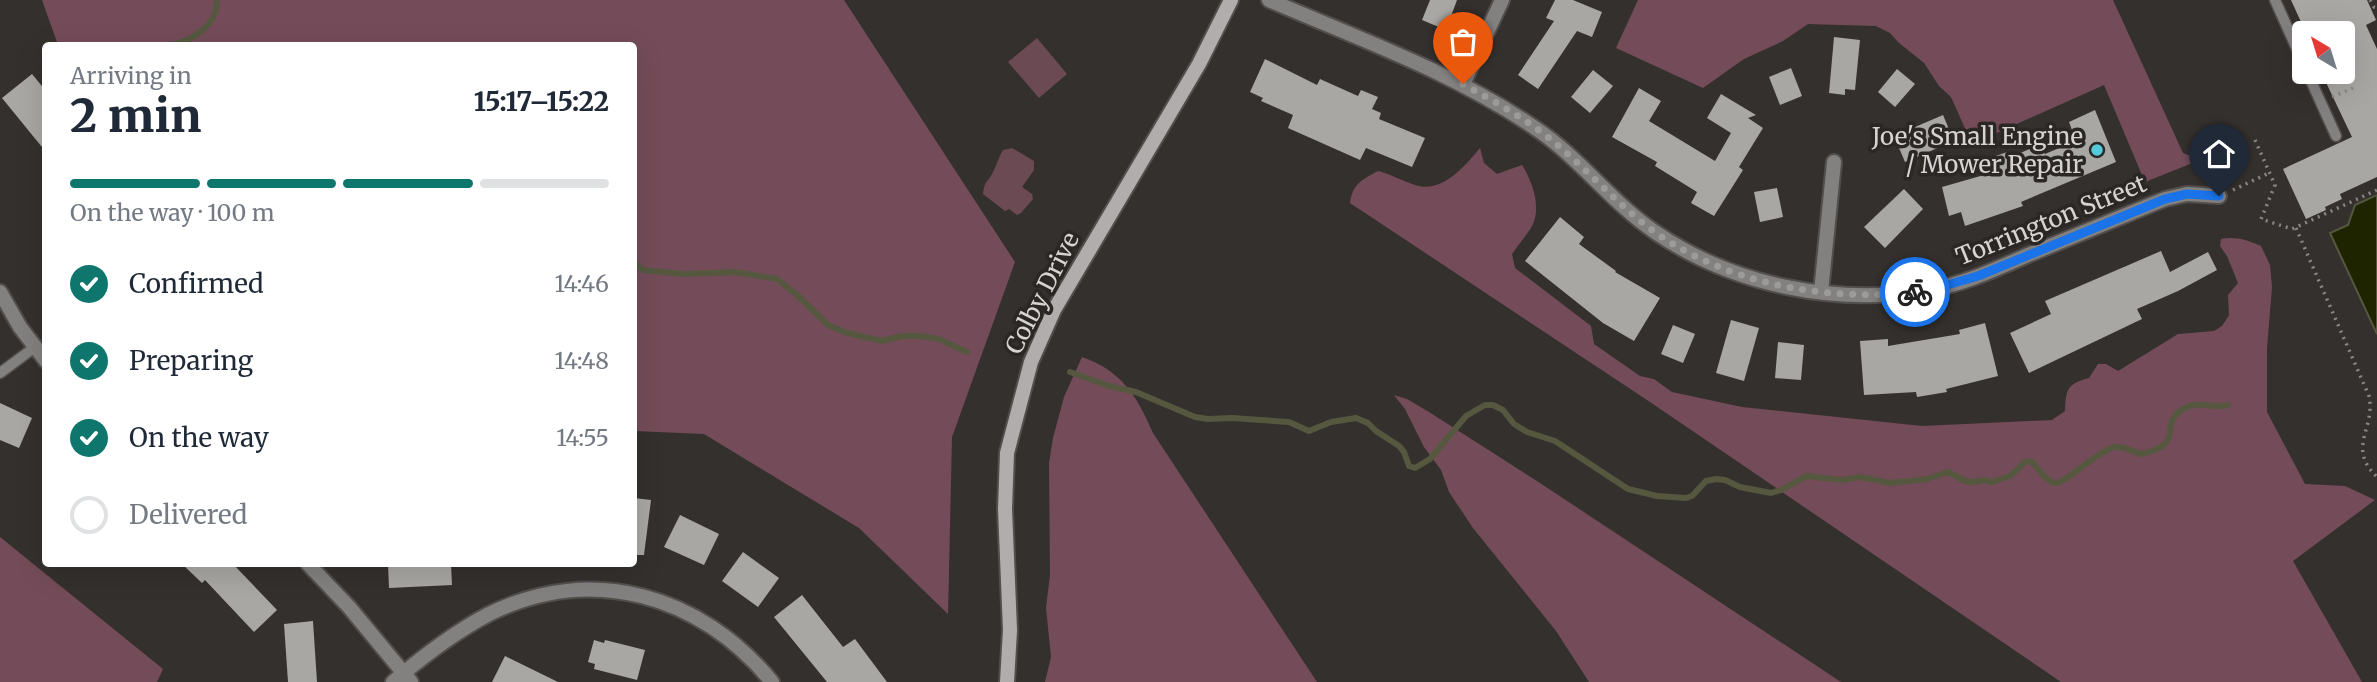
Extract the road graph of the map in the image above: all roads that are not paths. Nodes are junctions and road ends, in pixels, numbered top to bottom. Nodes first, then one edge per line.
1 (1231, 0) edge
2 (1269, 0) edge
3 (1502, 0) edge
4 (2275, 0) edge
5 (2292, 38) edge
6 (1463, 84) junction
7 (2312, 84) edge
8 (2336, 136) dead end
9 (1834, 162) dead end
10 (2219, 196) road end
11 (0, 292) edge
12 (1821, 292) junction
13 (35, 347) junction
14 (42, 356) edge
15 (0, 373) edge
16 (311, 567) edge
17 (402, 679) edge
18 (772, 682) edge
19 (1007, 682) edge

1 - 19 street, Colby Drive
2 - 6 street, Torrington Street
3 - 6 street
4 - 5 lane
6 - 12 street, Torrington Street
7 - 8 lane
9 - 12 street
10 - 12 street, Torrington Street
11 - 13 street
13 - 14 street
13 - 15 lane
16 - 17 street
17 - 18 street

